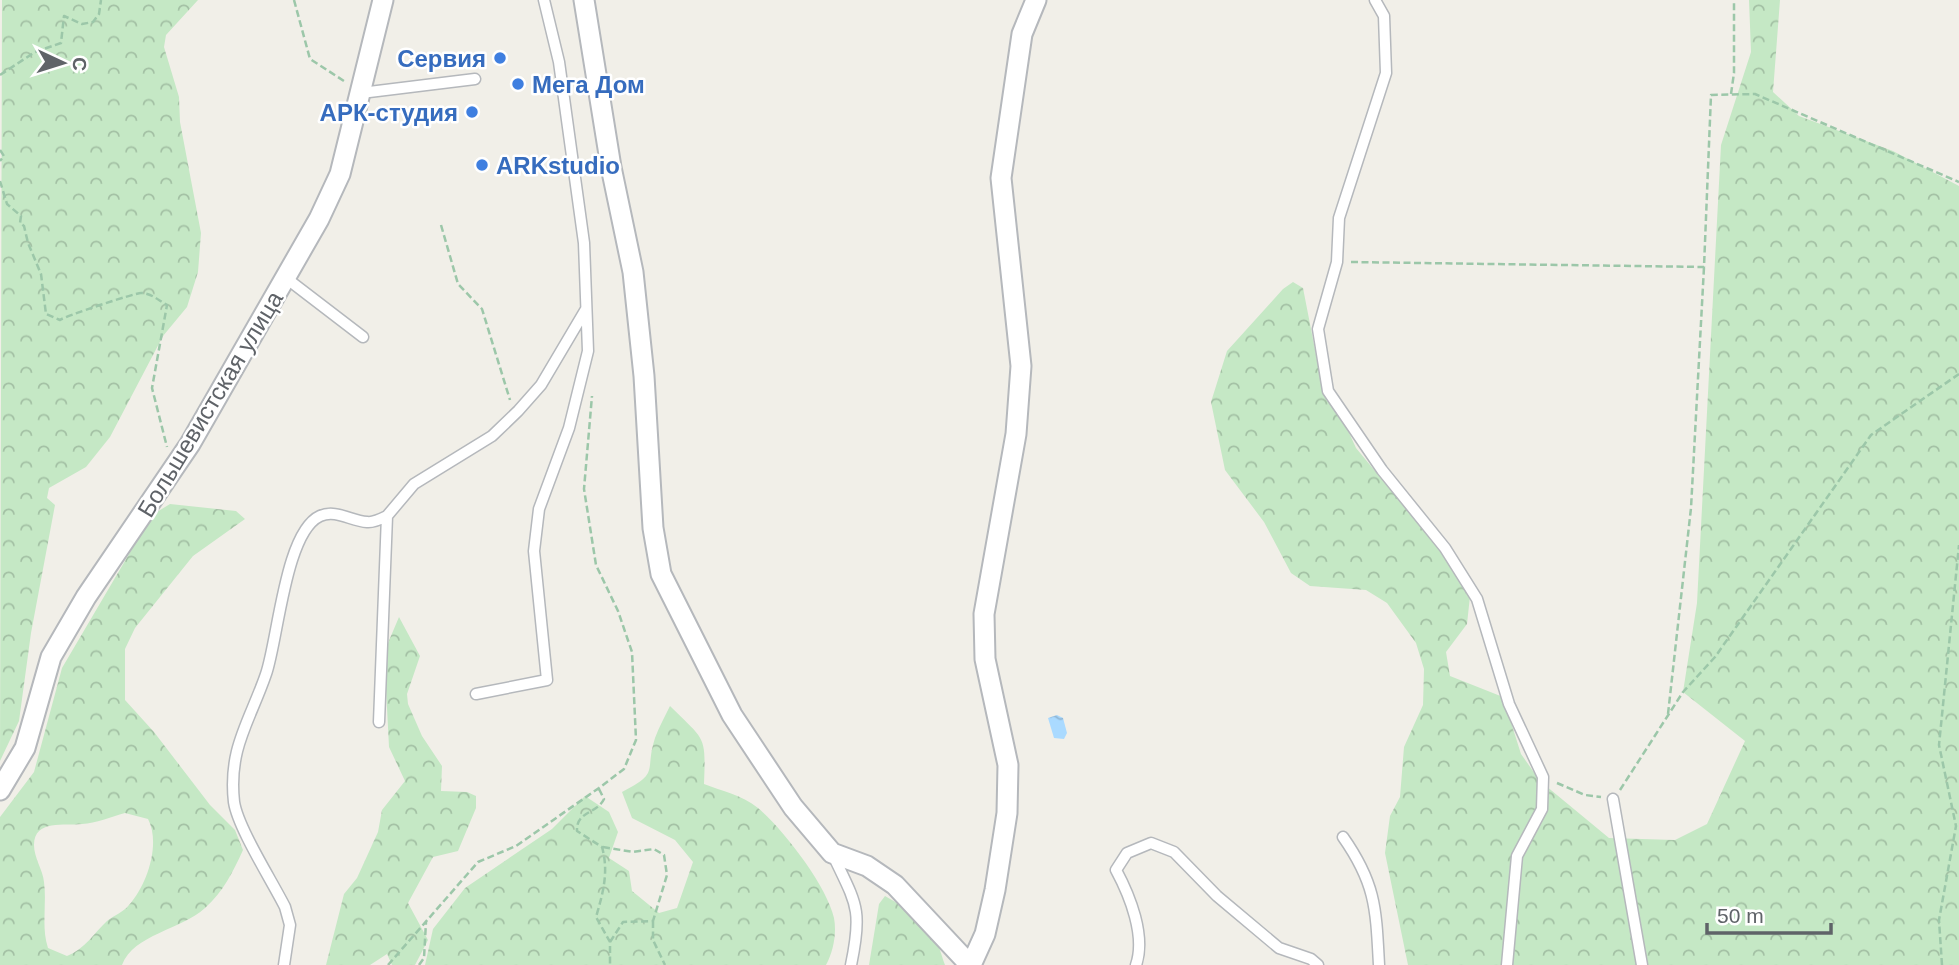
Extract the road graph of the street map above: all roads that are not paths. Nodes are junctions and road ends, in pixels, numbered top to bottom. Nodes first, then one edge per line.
1 (383, 0) edge
2 (544, 0) edge
3 (584, 0) edge
4 (1037, 0) edge
5 (1375, 0) edge
6 (475, 79) dead end
7 (361, 93) junction
8 (286, 278) junction
9 (587, 309) junction
10 (363, 337) dead end
11 (387, 516) junction
12 (476, 694) dead end
13 (379, 722) dead end
14 (0, 790) edge
15 (1614, 799) road end
16 (1343, 837) dead end
17 (832, 853) junction
18 (284, 965) edge
19 (851, 965) edge
20 (971, 965) edge
21 (1136, 965) edge
22 (1318, 965) edge
23 (1379, 965) edge
24 (1507, 965) edge
25 (1642, 965) edge

1 - 7 street, Большевистская улица
2 - 9 lane
3 - 17 street
4 - 20 street
5 - 24 lane
6 - 7 lane
7 - 8 street, Большевистская улица
8 - 10 lane
8 - 14 street, Большевистская улица
9 - 11 lane
9 - 12 lane
11 - 13 lane
11 - 18 lane
15 - 25 lane
16 - 23 lane
17 - 19 lane
17 - 20 street
21 - 22 lane

